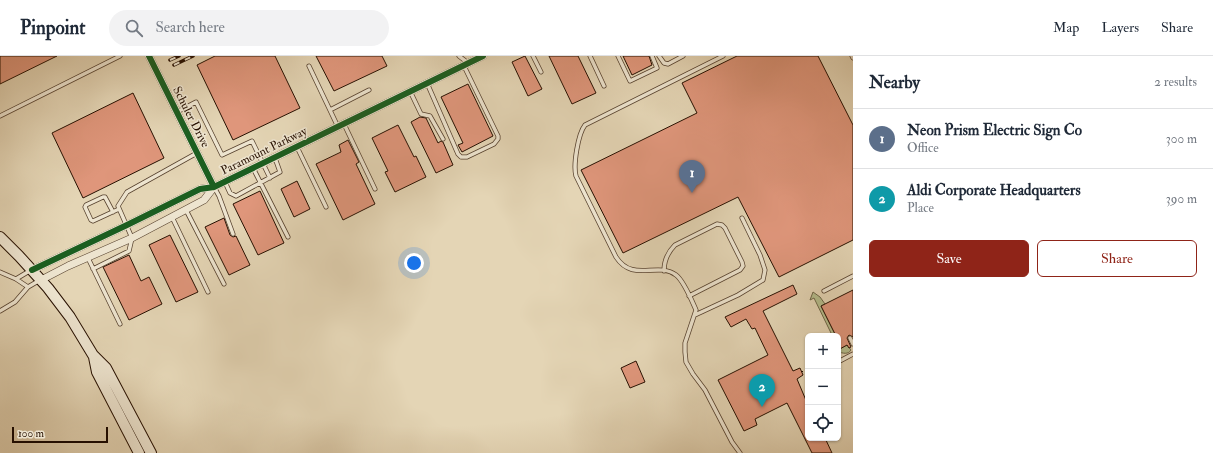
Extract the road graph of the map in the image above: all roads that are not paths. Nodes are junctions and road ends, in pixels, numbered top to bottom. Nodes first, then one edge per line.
1 (120, 56) edge
2 (149, 56) edge
3 (459, 56) edge
4 (482, 56) edge
5 (533, 56) edge
6 (590, 56) edge
7 (618, 56) edge
8 (652, 56) edge
9 (659, 56) edge
10 (683, 56) edge
11 (723, 56) edge
12 (466, 64) junction
13 (309, 66) dead end
14 (541, 72) dead end
15 (427, 83) junction
16 (604, 86) dead end
17 (369, 90) dead end
18 (410, 91) junction
19 (330, 110) junction
20 (177, 112) junction
21 (0, 116) edge
22 (341, 125) junction
23 (443, 139) dead end
24 (297, 147) junction
25 (197, 153) junction
26 (275, 158) junction
27 (263, 163) junction
28 (253, 168) junction
29 (270, 178) junction
30 (225, 182) junction
31 (261, 183) junction
32 (214, 187) junction
33 (375, 189) dead end
34 (326, 207) dead end
35 (119, 209) junction
36 (186, 209) junction
37 (113, 212) junction
38 (171, 216) junction
39 (742, 218) dead end
40 (127, 225) junction
41 (233, 234) dead end
42 (0, 237) edge
43 (288, 237) dead end
44 (132, 238) junction
45 (88, 258) junction
46 (32, 270) junction
47 (93, 270) junction
48 (664, 271) junction
49 (0, 272) edge
50 (853, 276) edge
51 (16, 279) junction
52 (41, 280) junction
53 (224, 284) dead end
54 (28, 288) junction
55 (824, 291) dead end
56 (208, 292) dead end
57 (689, 296) junction
58 (0, 311) edge
59 (695, 315) junction
60 (120, 324) dead end
61 (850, 338) dead end
62 (853, 344) edge
63 (853, 354) edge
64 (93, 355) junction
65 (841, 360) edge
66 (140, 453) edge
67 (151, 453) edge
68 (740, 453) edge

1 - 21 lane
2 - 20 street, Schuler Drive
3 - 12 lane
4 - 12 street, Paramount Parkway
5 - 14 lane
6 - 16 lane
7 - 8 lane
9 - 10 lane
11 - 48 lane
12 - 15 street, Paramount Parkway
12 - 15 lane
13 - 19 lane
15 - 18 street, Paramount Parkway
17 - 19 lane
18 - 22 street, Paramount Parkway
18 - 23 lane
19 - 22 lane
20 - 25 street, Schuler Drive
20 - 27 lane
22 - 24 street, Paramount Parkway
22 - 33 lane
24 - 26 street, Paramount Parkway
24 - 34 lane
25 - 32 street, Schuler Drive
25 - 35 lane
26 - 27 street, Paramount Parkway
26 - 29 lane
27 - 28 street, Paramount Parkway
27 - 29 lane
28 - 30 street, Paramount Parkway
28 - 31 lane
29 - 31 lane
30 - 31 lane
30 - 32 street, Paramount Parkway
31 - 43 lane
32 - 36 street, Paramount Parkway
32 - 40 street, Paramount Parkway
32 - 41 lane
35 - 37 lane
35 - 40 lane
36 - 38 street, Paramount Parkway
36 - 53 lane
37 - 37 lane
38 - 44 street, Paramount Parkway
38 - 56 lane
39 - 59 lane
40 - 44 lane
40 - 46 street, Paramount Parkway
42 - 46 main road
44 - 45 street, Paramount Parkway
44 - 47 lane
45 - 47 lane
45 - 52 street, Paramount Parkway
46 - 51 lane
46 - 52 main road
47 - 60 lane
48 - 57 lane
48 - 57 lane
49 - 51 lane
50 - 55 lane
51 - 54 lane
52 - 54 lane
52 - 64 main road
54 - 58 lane
57 - 59 lane
59 - 68 lane
61 - 62 lane
63 - 65 lane
64 - 66 main road
64 - 67 main road

